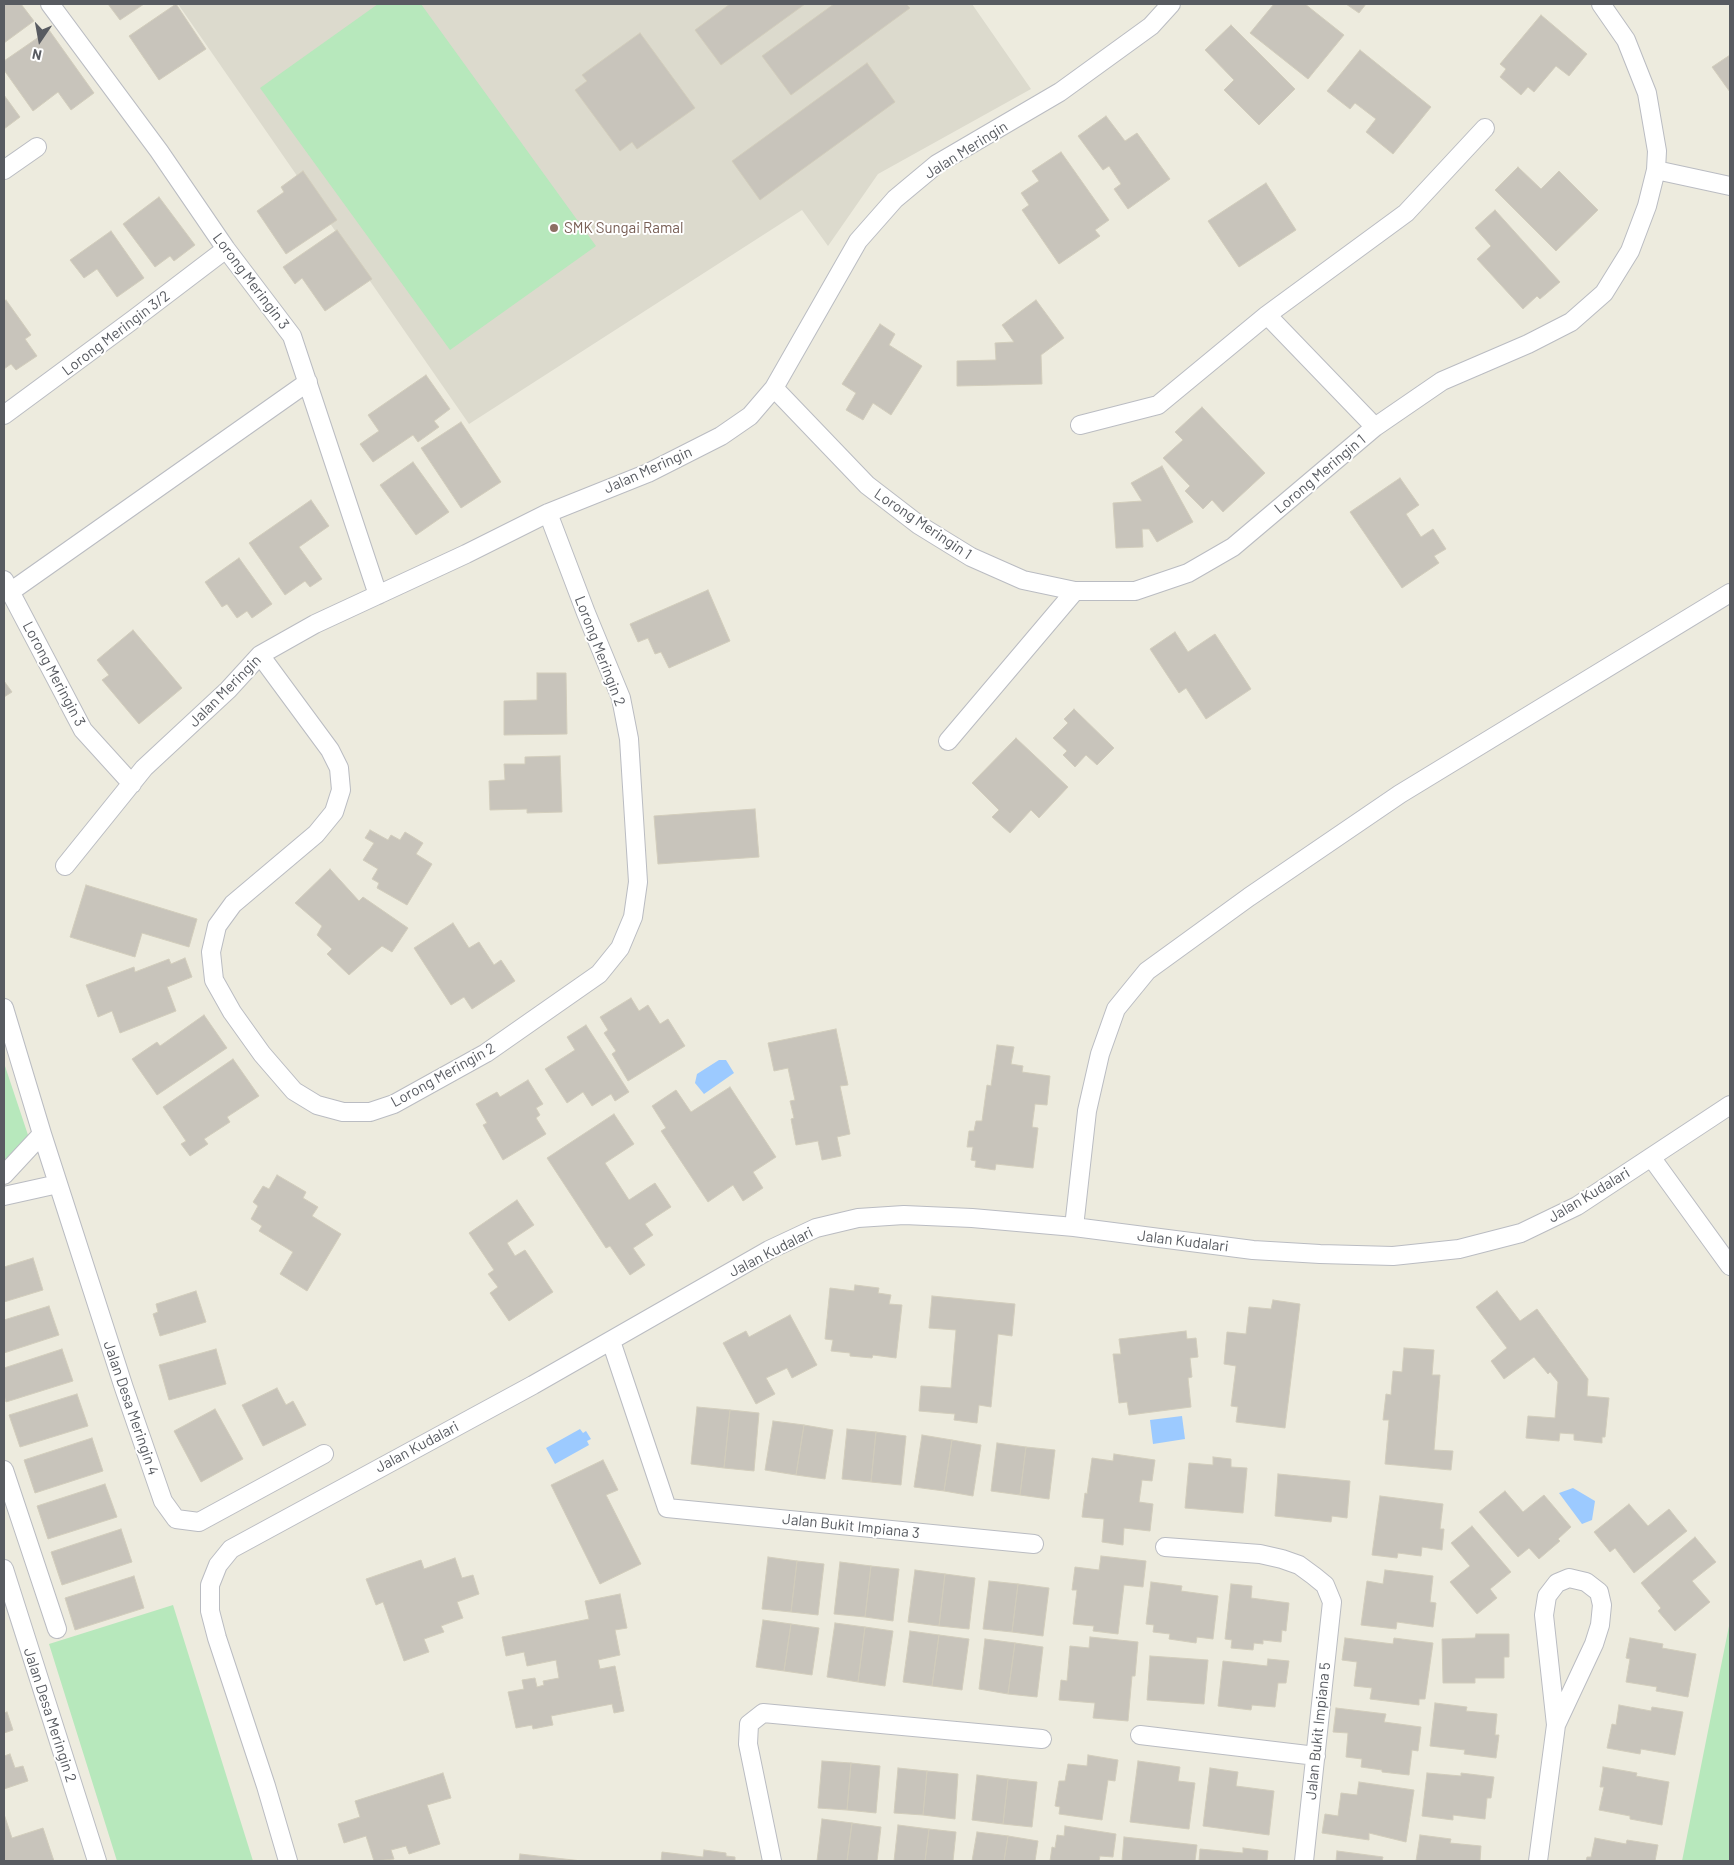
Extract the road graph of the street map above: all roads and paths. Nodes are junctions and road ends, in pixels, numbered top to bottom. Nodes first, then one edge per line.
1 (50, 4) edge
2 (1171, 4) edge
3 (1602, 4) edge
4 (1485, 128) dead end
5 (37, 146) dead end
6 (4, 170) edge
7 (1656, 170) junction
8 (1730, 186) edge
9 (226, 249) junction
10 (1267, 315) junction
11 (308, 382) junction
12 (774, 388) junction
13 (4, 415) edge
14 (1080, 425) dead end
15 (1375, 427) junction
16 (548, 513) junction
17 (7, 586) edge
18 (1075, 591) junction
19 (1730, 593) edge
20 (378, 595) junction
21 (260, 655) junction
22 (948, 741) dead end
23 (132, 784) junction
24 (65, 866) dead end
25 (4, 1008) edge
26 (1730, 1105) edge
27 (42, 1134) junction
28 (1651, 1157) junction
29 (4, 1175) edge
30 (58, 1184) junction
31 (4, 1196) edge
32 (1074, 1227) junction
33 (1730, 1266) edge
34 (611, 1341) junction
35 (324, 1454) dead end
36 (4, 1470) edge
37 (1034, 1544) dead end
38 (1166, 1547) dead end
39 (4, 1569) edge
40 (57, 1629) dead end
41 (1556, 1725) junction
42 (1140, 1735) dead end
43 (1042, 1739) dead end
44 (1316, 1756) junction
45 (97, 1861) edge
46 (288, 1861) edge
47 (772, 1861) edge
48 (1304, 1861) edge
49 (1538, 1861) edge

1 - 9 street, Lorong Meringin 3
2 - 12 street, Jalan Meringin
3 - 7 street, Lorong Meringin 1
4 - 10 street
5 - 6 street
7 - 8 street
7 - 15 street, Lorong Meringin 1
9 - 11 street, Lorong Meringin 3
9 - 13 street, Lorong Meringin 3/2
10 - 14 street
10 - 15 street
11 - 17 street
11 - 20 street, Lorong Meringin 3
12 - 16 street, Jalan Meringin
12 - 18 street, Lorong Meringin 1
15 - 18 street, Lorong Meringin 1
16 - 20 street, Jalan Meringin
16 - 21 street, Lorong Meringin 2
17 - 23 street, Lorong Meringin 3
18 - 22 street
19 - 32 street
20 - 21 street, Jalan Meringin
21 - 23 street, Jalan Meringin
23 - 24 street, Jalan Meringin
25 - 27 street, Jalan Desa Meringin 4
26 - 28 street, Jalan Kudalari
27 - 29 street
27 - 30 street, Jalan Desa Meringin 4
28 - 32 street, Jalan Kudalari
28 - 33 street
30 - 31 street
30 - 35 street, Jalan Desa Meringin 4
32 - 34 street, Jalan Kudalari
34 - 37 street, Jalan Bukit Impiana 3
34 - 46 street, Jalan Kudalari
36 - 40 street
38 - 44 street, Jalan Bukit Impiana 5
39 - 45 street, Jalan Desa Meringin 2
41 - 41 street
41 - 49 street
42 - 44 street
43 - 47 street
44 - 48 street, Jalan Bukit Impiana 5

